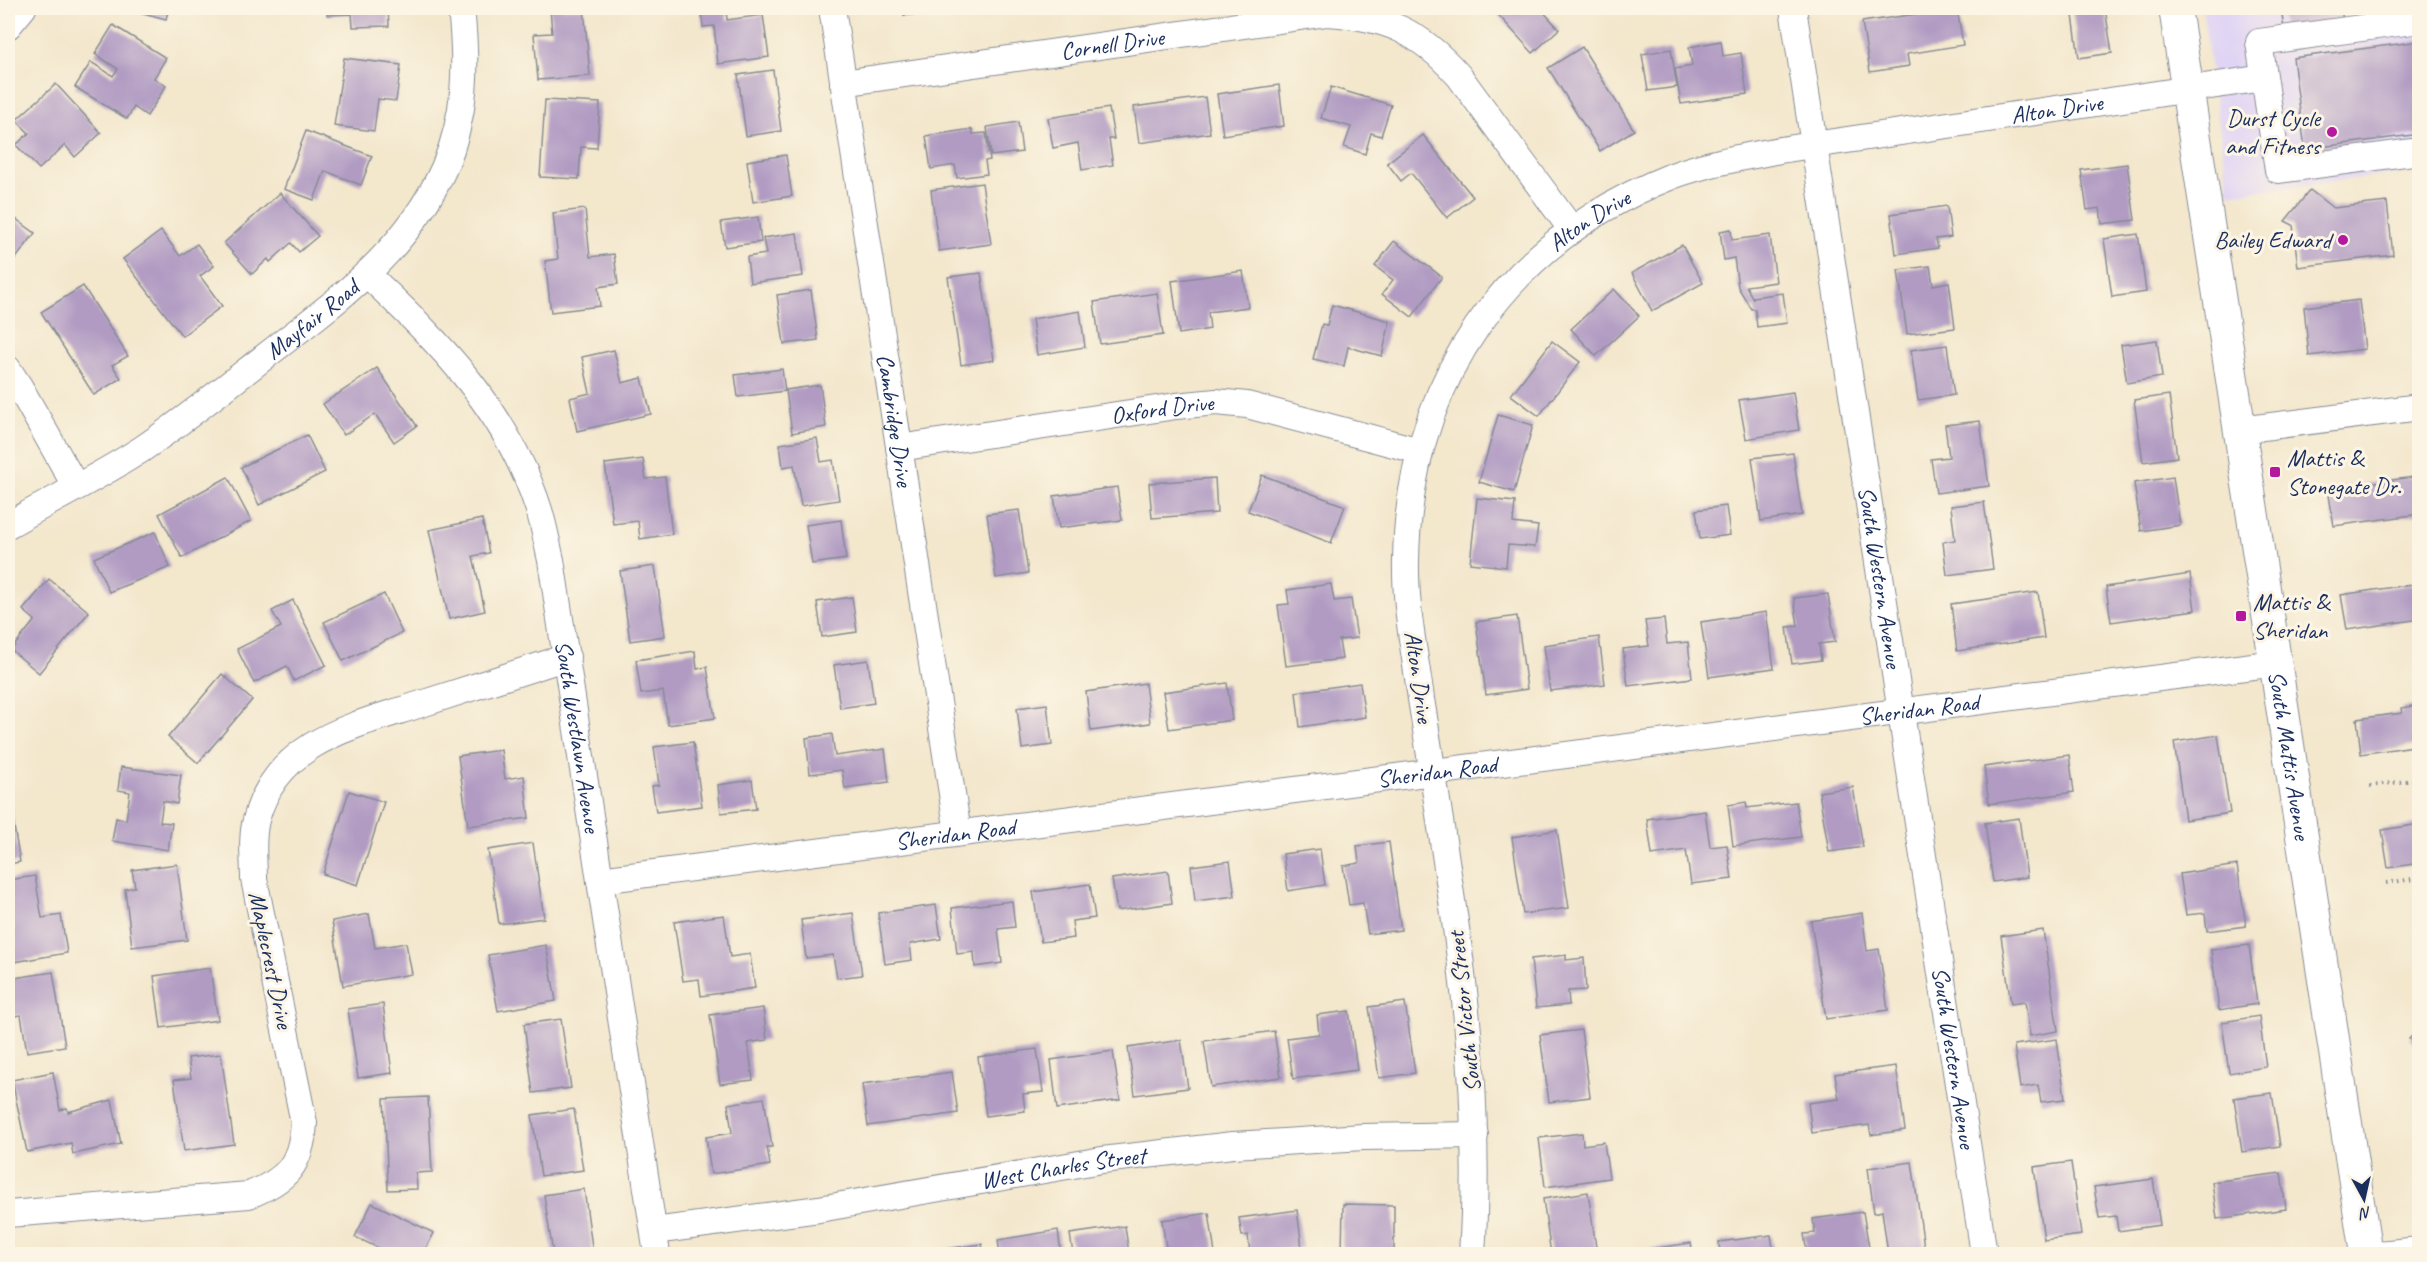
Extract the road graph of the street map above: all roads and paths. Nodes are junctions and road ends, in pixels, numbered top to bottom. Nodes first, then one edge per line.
1 (23, 8) edge
2 (461, 8) edge
3 (832, 8) edge
4 (1793, 8) edge
5 (2175, 8) edge
6 (2420, 20) edge
7 (8, 26) edge
8 (2264, 78) junction
9 (843, 83) junction
10 (2188, 89) junction
11 (1814, 146) junction
12 (2420, 151) edge
13 (1572, 230) junction
14 (368, 275) junction
15 (8, 369) edge
16 (2420, 407) edge
17 (2240, 430) junction
18 (899, 448) junction
19 (1420, 451) junction
20 (76, 487) junction
21 (8, 525) edge
22 (567, 657) junction
23 (2276, 663) junction
24 (1900, 711) junction
25 (1432, 772) junction
26 (2420, 779) edge
27 (2370, 786) dead end
28 (958, 833) junction
29 (2420, 878) edge
30 (600, 880) junction
31 (2386, 884) dead end
32 (1475, 1135) junction
33 (8, 1214) edge
34 (656, 1243) edge
35 (2420, 1250) edge
36 (1472, 1254) edge
37 (1984, 1254) edge
38 (2366, 1254) edge
39 (2378, 1254) edge

1 - 7 street
2 - 14 street, Mayfair Road
3 - 9 street, Cambridge Drive
4 - 11 street, South Western Avenue
5 - 10 main road, South Mattis Avenue
6 - 8 street
8 - 10 street, Alton Drive
8 - 12 street
9 - 13 street, Cornell Drive
9 - 18 street, Cambridge Drive
10 - 11 street, Alton Drive
10 - 17 main road, South Mattis Avenue
11 - 13 street, Alton Drive
11 - 24 street, South Western Avenue
13 - 19 street, Alton Drive
14 - 20 street, Mayfair Road
14 - 22 street, South Westlawn Avenue
15 - 20 street
16 - 17 street
17 - 23 main road, South Mattis Avenue
18 - 19 street, Oxford Drive
18 - 28 street, Cambridge Drive
19 - 25 street, Alton Drive
20 - 21 street, Mayfair Road
22 - 30 street, South Westlawn Avenue
22 - 33 street, Maplecrest Drive
23 - 24 street, Sheridan Road
23 - 38 main road, South Mattis Avenue
24 - 25 street, Sheridan Road
24 - 37 street, South Western Avenue
25 - 28 street, Sheridan Road
25 - 32 street, South Victor Street
26 - 27 path
28 - 30 street, Sheridan Road
29 - 31 path
30 - 34 street, South Westlawn Avenue
32 - 34 street, West Charles Street
32 - 36 street, South Victor Street
35 - 39 street

